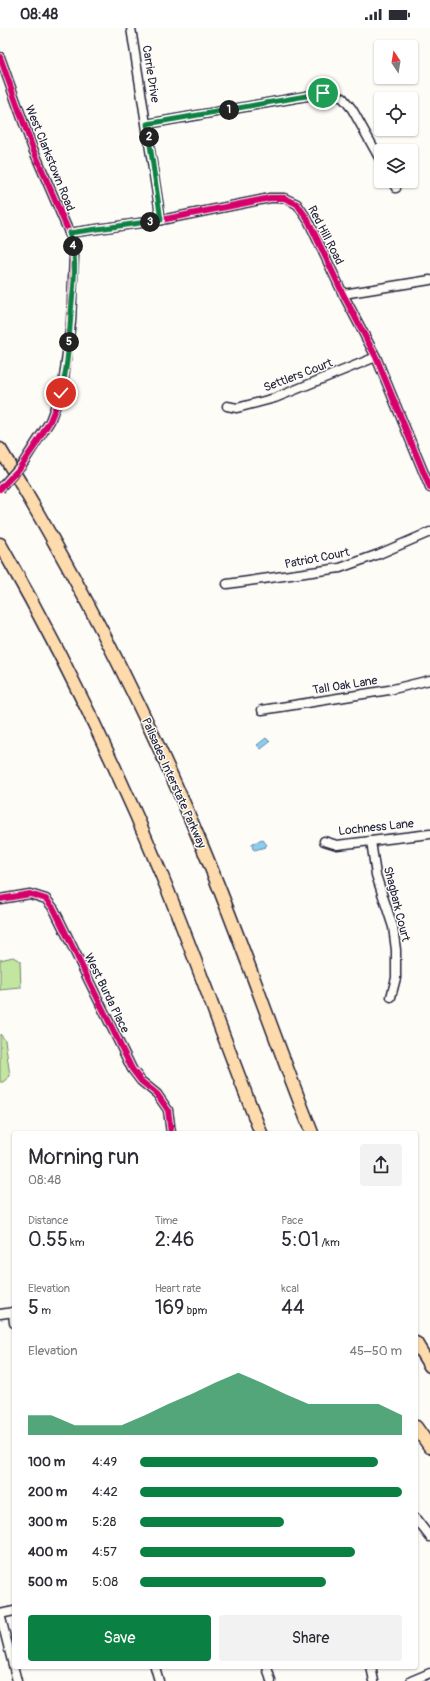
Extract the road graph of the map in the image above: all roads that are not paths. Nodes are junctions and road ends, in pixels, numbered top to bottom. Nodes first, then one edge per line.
1 (131, 28) edge
2 (1, 62) edge
3 (147, 124) junction
4 (374, 148) edge
5 (161, 220) junction
6 (69, 233) junction
7 (430, 280) edge
8 (343, 294) junction
9 (376, 357) junction
10 (227, 406) dead end
11 (0, 448) edge
12 (427, 475) edge
13 (430, 488) edge
14 (0, 489) edge
15 (430, 532) edge
16 (0, 544) edge
17 (227, 584) dead end
18 (430, 680) edge
19 (262, 710) dead end
20 (430, 834) edge
21 (324, 840) dead end
22 (371, 841) junction
23 (0, 899) edge
24 (391, 997) dead end
25 (171, 1131) edge
26 (260, 1131) edge
27 (311, 1131) edge
28 (12, 1312) edge
29 (0, 1314) edge
30 (418, 1345) edge
31 (430, 1366) edge
32 (418, 1430) edge
33 (430, 1447) edge
34 (418, 1522) edge
35 (430, 1537) edge
36 (12, 1611) edge
37 (0, 1614) edge
38 (12, 1661) edge
39 (14, 1669) edge
40 (156, 1669) edge
41 (268, 1669) edge
42 (372, 1669) edge
43 (430, 1673) edge
44 (17, 1681) edge
45 (159, 1681) edge
46 (271, 1681) edge
47 (374, 1681) edge
48 (411, 1681) edge

1 - 3 street, Carrie Drive
2 - 6 street, West Clarkstown Road
3 - 4 street
3 - 5 street, Carrie Drive
5 - 6 street, Red Hill Road
5 - 8 street, Red Hill Road
6 - 14 street, West Clarkstown Road, bridge
7 - 8 street
8 - 9 street, Red Hill Road
9 - 10 street, Settlers Court
9 - 12 street, Red Hill Road
11 - 27 highway, Palisades Interstate Parkway
12 - 13 street, Red Hill Road
15 - 17 street, Patriot Court
16 - 26 highway
18 - 19 street, Tall Oak Lane
20 - 22 street, Lochness Lane
21 - 22 street, Lochness Lane
22 - 24 street, Shagbark Court
23 - 25 street, West Burda Place
28 - 29 street
30 - 31 highway
32 - 33 highway
34 - 35 street
36 - 37 street
37 - 38 street
39 - 44 street
40 - 45 street
41 - 46 street
42 - 47 street
43 - 48 street

